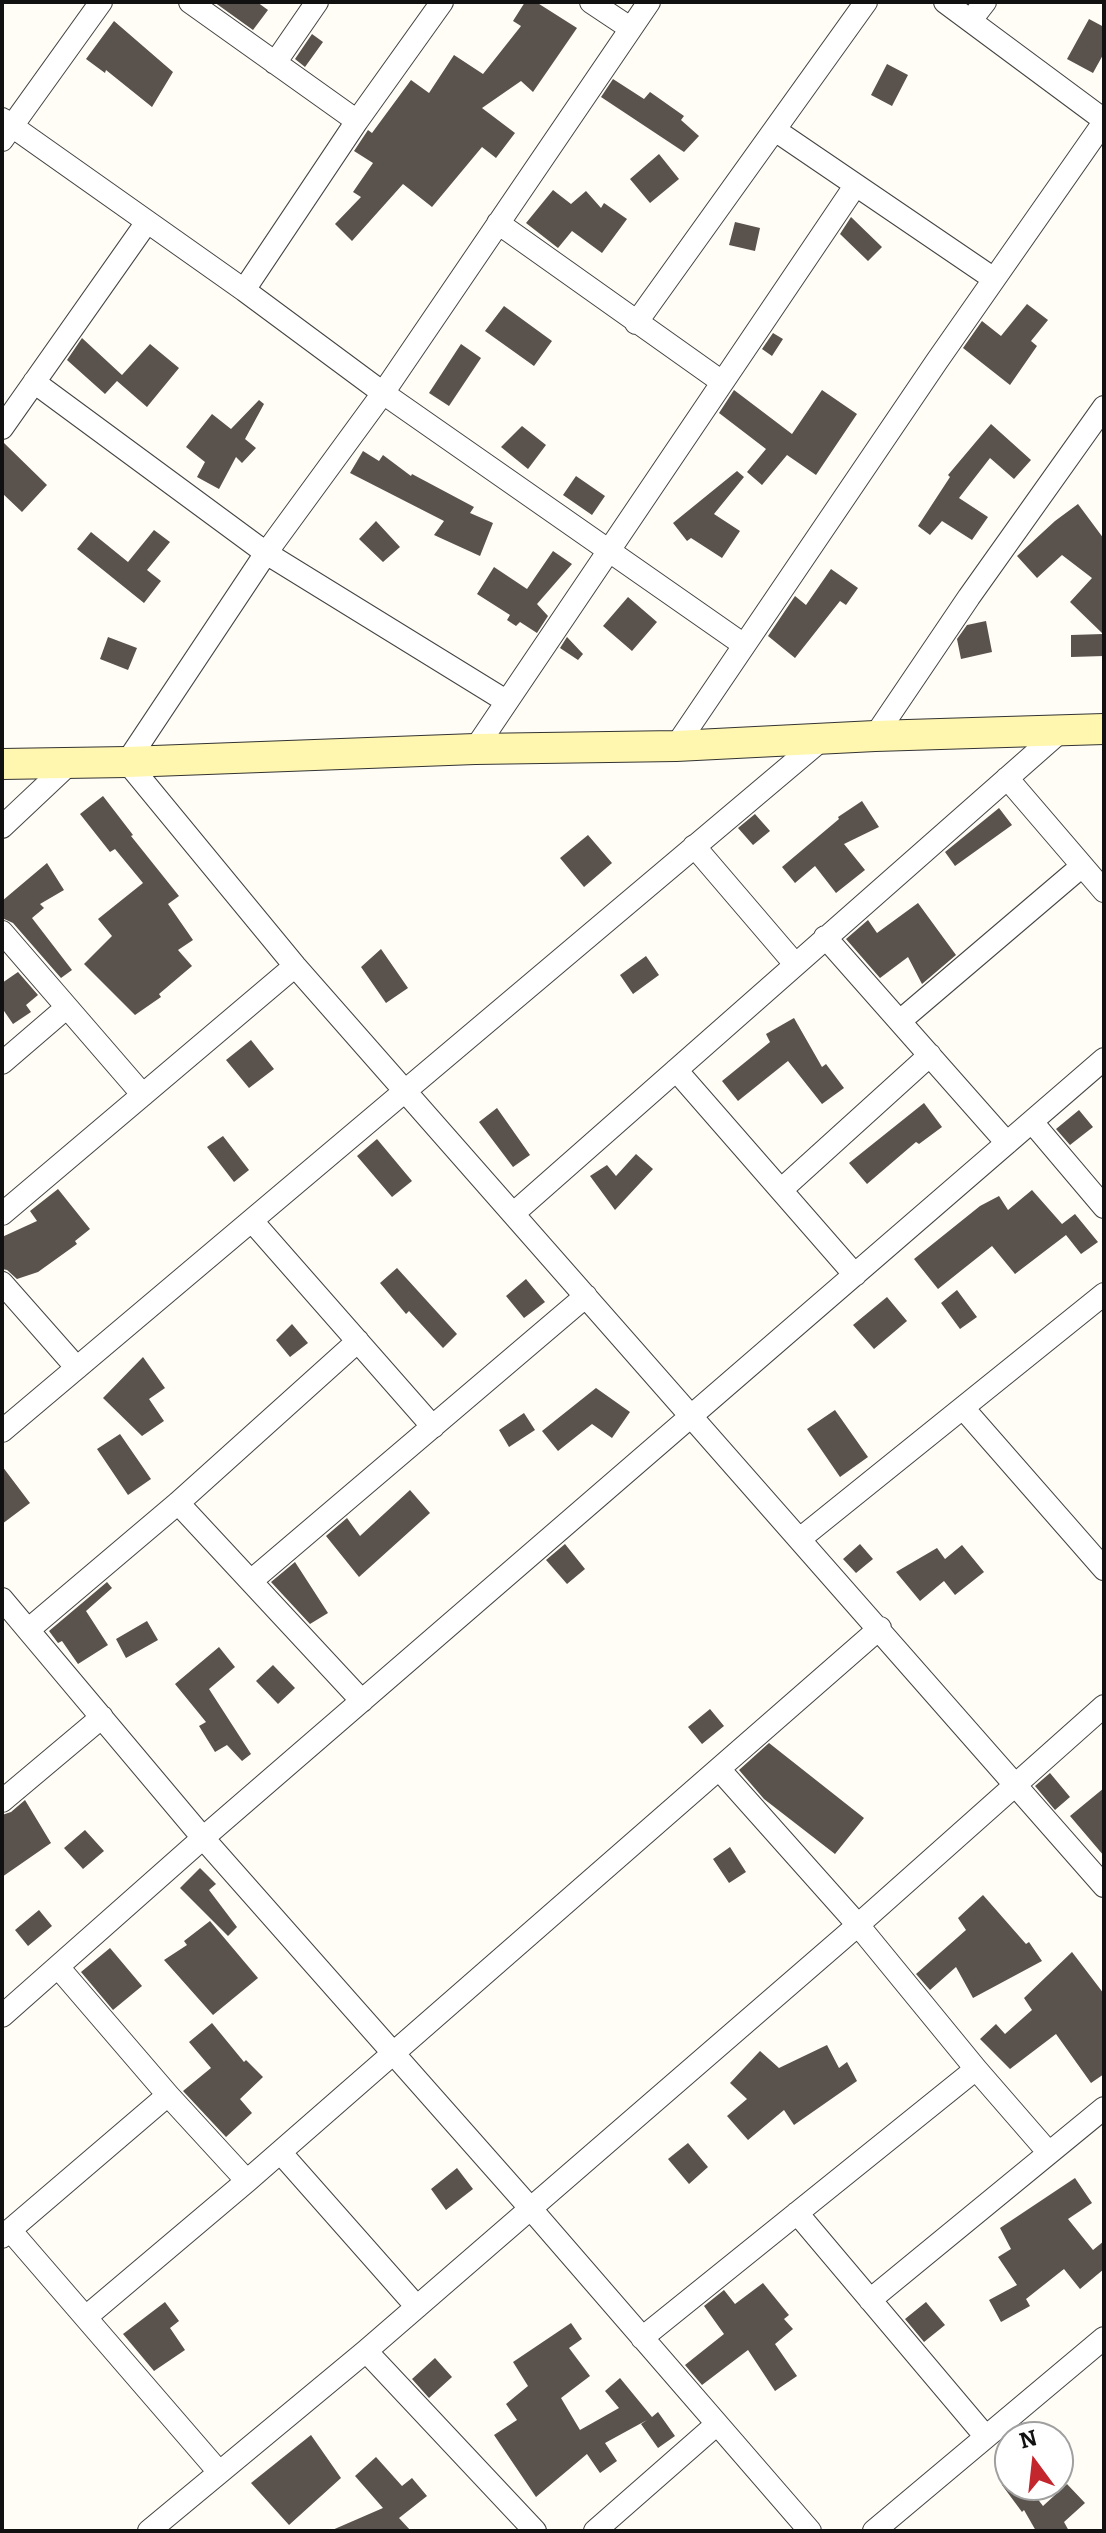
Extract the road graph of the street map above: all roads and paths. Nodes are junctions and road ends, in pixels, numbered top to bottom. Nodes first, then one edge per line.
1 (101, 2) edge
2 (190, 2) edge
3 (317, 2) edge
4 (442, 2) edge
5 (591, 2) edge
6 (649, 2) edge
7 (866, 2) edge
8 (945, 2) edge
9 (985, 2) edge
10 (971, 20) junction
11 (630, 28) junction
12 (275, 63) junction
13 (357, 121) junction
14 (1104, 121) edge
15 (5, 128) edge
16 (775, 130) junction
17 (855, 186) junction
18 (147, 222) junction
19 (498, 223) junction
20 (994, 279) junction
21 (244, 290) junction
22 (636, 323) junction
23 (34, 382) junction
24 (722, 382) junction
25 (383, 393) junction
26 (1104, 407) edge
27 (2, 428) edge
28 (607, 549) junction
29 (266, 553) junction
30 (744, 645) junction
31 (506, 701) junction
32 (1104, 729) edge
33 (1062, 730) junction
34 (875, 736) junction
35 (821, 740) junction
36 (676, 746) junction
37 (475, 749) junction
38 (127, 762) junction
39 (70, 763) junction
40 (2, 764) edge
41 (1007, 778) junction
42 (2, 827) edge
43 (694, 846) junction
44 (1082, 866) junction
45 (1104, 891) edge
46 (2, 932) edge
47 (825, 937) junction
48 (795, 964) junction
49 (295, 966) junction
50 (66, 1008) junction
51 (900, 1021) junction
52 (930, 1055) junction
53 (1104, 1059) edge
54 (2, 1063) edge
55 (676, 1070) junction
56 (404, 1090) junction
57 (143, 1095) junction
58 (1032, 1122) junction
59 (1007, 1143) junction
60 (781, 1190) junction
61 (1104, 1207) edge
62 (514, 1213) junction
63 (2, 1214) edge
64 (252, 1221) junction
65 (855, 1275) junction
66 (2, 1283) edge
67 (1104, 1294) edge
68 (586, 1296) junction
69 (358, 1341) junction
70 (77, 1368) junction
71 (963, 1408) junction
72 (691, 1416) junction
73 (433, 1427) junction
74 (2, 1431) edge
75 (178, 1503) junction
76 (801, 1538) junction
77 (1104, 1569) edge
78 (251, 1581) junction
79 (2, 1599) edge
80 (880, 1628) junction
81 (28, 1630) junction
82 (362, 1701) junction
83 (1104, 1706) edge
84 (102, 1717) junction
85 (719, 1769) junction
86 (1015, 1784) junction
87 (2, 1801) edge
88 (203, 1838) junction
89 (1104, 1886) edge
90 (858, 1925) junction
91 (58, 1967) junction
92 (2, 2016) edge
93 (393, 2053) junction
94 (976, 2069) junction
95 (168, 2095) junction
96 (1104, 2108) edge
97 (280, 2152) junction
98 (1049, 2153) junction
99 (247, 2181) junction
100 (531, 2209) junction
101 (797, 2213) junction
102 (6, 2234) edge
103 (870, 2300) junction
104 (417, 2307) junction
105 (86, 2317) junction
106 (642, 2338) junction
107 (1104, 2338) edge
108 (366, 2351) junction
109 (717, 2424) junction
110 (986, 2437) junction
111 (219, 2472) junction
112 (149, 2531) edge
113 (535, 2531) edge
114 (595, 2531) edge
115 (810, 2531) edge
116 (874, 2531) edge

1 - 15 street
2 - 12 street
3 - 12 street
4 - 13 street
5 - 11 street
6 - 11 street
7 - 16 street
8 - 10 street
9 - 10 street
10 - 14 street
11 - 19 street
12 - 13 street
13 - 21 street
14 - 20 street
15 - 18 street
16 - 17 street
16 - 22 street
17 - 20 street
17 - 24 street
18 - 21 street
18 - 23 street
19 - 22 street
19 - 25 street
20 - 30 street
21 - 25 street
22 - 24 street
23 - 27 street
23 - 29 street
24 - 28 street
25 - 28 street
25 - 29 street
26 - 34 street
28 - 30 street
28 - 31 street
29 - 31 street
29 - 38 street
30 - 36 street
31 - 37 street
32 - 33 street
33 - 34 street
33 - 41 street
34 - 35 street
35 - 36 street
35 - 43 street
36 - 37 street
37 - 38 street
38 - 39 street
38 - 49 street
39 - 40 street
39 - 42 street
41 - 44 street
41 - 47 street
43 - 48 street
43 - 56 street
44 - 45 street
44 - 51 street
46 - 50 street
47 - 48 street
47 - 51 street
48 - 55 street
49 - 56 street
49 - 57 street
50 - 54 street
50 - 57 street
51 - 52 street
52 - 59 street
52 - 60 street
53 - 58 street
55 - 60 street
55 - 62 street
56 - 62 street
56 - 64 street
57 - 63 street
58 - 59 street
58 - 61 street
59 - 65 street
60 - 65 street
62 - 68 street
64 - 69 street
64 - 70 street
65 - 72 street
66 - 70 street
67 - 71 street
68 - 72 street
68 - 73 street
69 - 73 street
69 - 75 street
70 - 74 street
71 - 76 street
71 - 77 street
72 - 76 street
72 - 82 street
73 - 78 street
75 - 78 street
75 - 81 street
76 - 80 street
78 - 82 street
79 - 81 street
80 - 85 street
80 - 86 street
81 - 84 street
82 - 88 street
83 - 86 street
84 - 87 street
84 - 88 street
85 - 90 street
85 - 93 street
86 - 89 street
86 - 90 street
88 - 91 street
88 - 93 street
90 - 94 street
90 - 100 street
91 - 92 street
91 - 95 street
93 - 97 street
93 - 100 street
94 - 98 street
94 - 101 street
95 - 99 street
95 - 102 street
96 - 98 street
97 - 99 street
97 - 104 street
98 - 103 street
99 - 105 street
100 - 104 street
100 - 106 street
101 - 103 street
101 - 106 street
102 - 105 street
103 - 110 street
104 - 108 street
105 - 111 street
106 - 109 street
107 - 110 street
108 - 111 street
108 - 113 street
109 - 114 street
109 - 115 street
110 - 116 street
111 - 112 street

